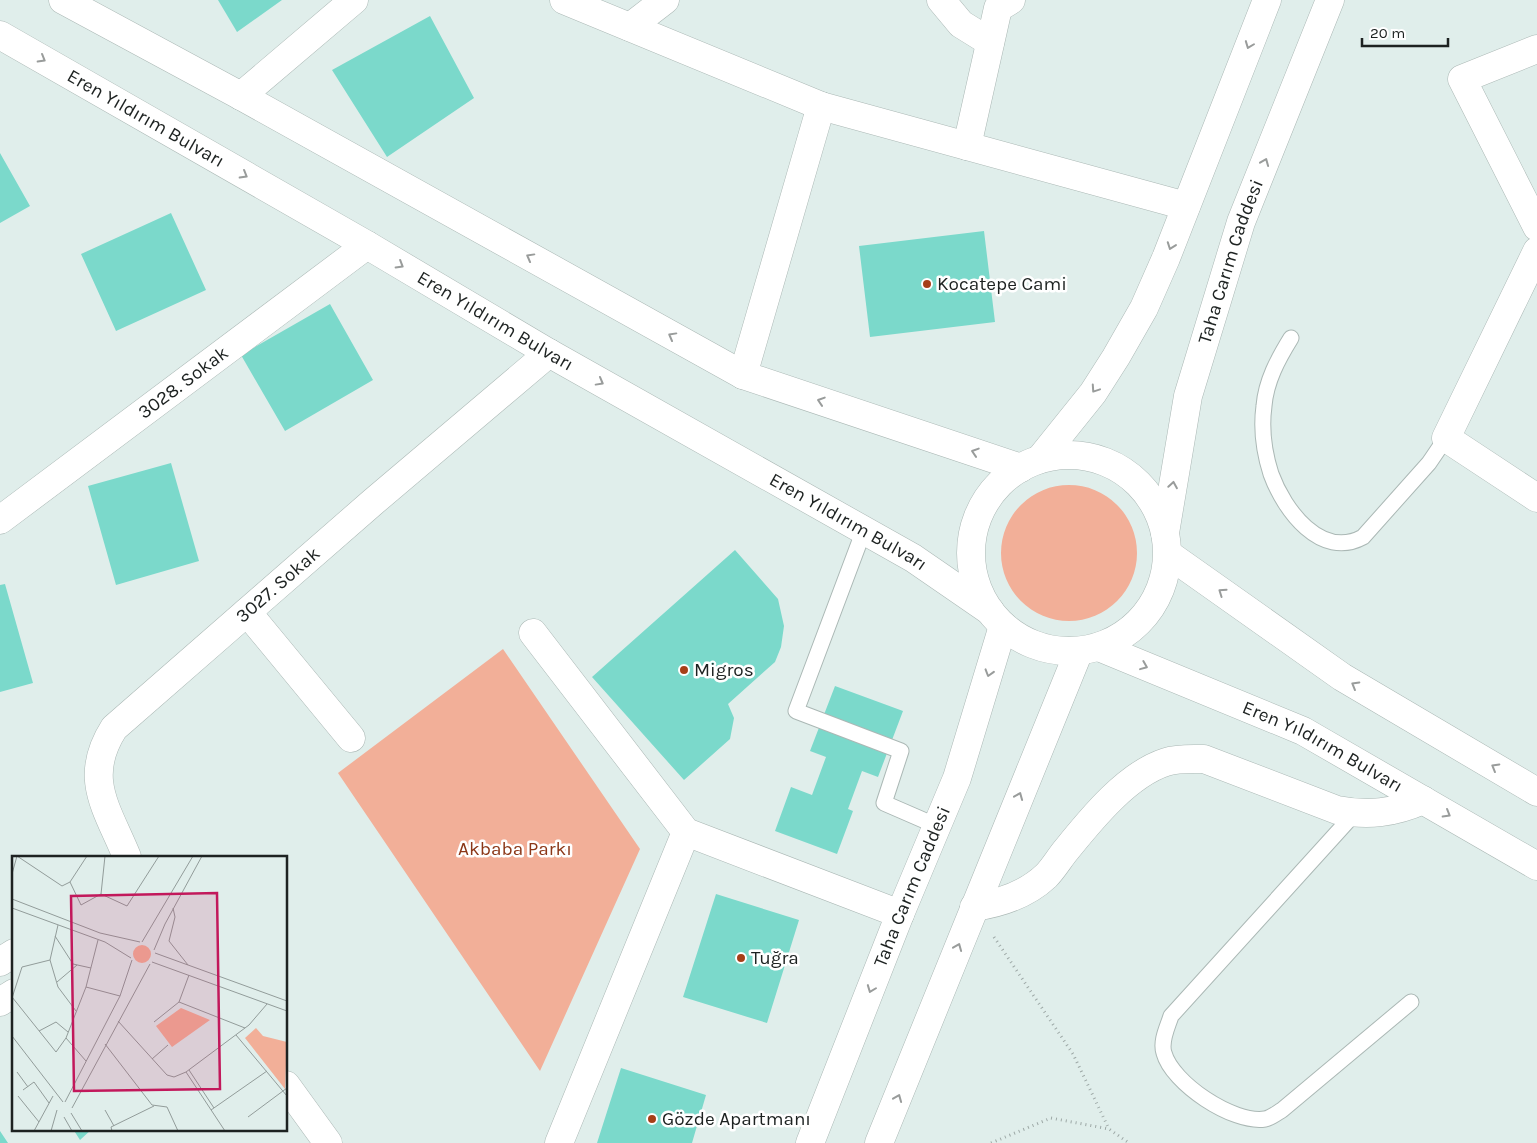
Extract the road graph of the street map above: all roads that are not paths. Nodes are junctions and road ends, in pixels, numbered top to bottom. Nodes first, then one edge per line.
1 (63, 0) edge
2 (354, 0) edge
3 (564, 0) edge
4 (665, 0) edge
5 (941, 0) edge
6 (1011, 0) edge
7 (1267, 0) edge
8 (1330, 0) edge
9 (630, 27) junction
10 (0, 35) edge
11 (990, 42) junction
12 (1537, 49) edge
13 (241, 96) junction
14 (821, 106) junction
15 (967, 146) junction
16 (1186, 206) junction
17 (1537, 227) edge
18 (367, 245) junction
19 (1537, 252) edge
20 (1291, 338) dead end
21 (549, 353) junction
22 (743, 375) junction
23 (1446, 438) junction
24 (1030, 464) junction
25 (1537, 498) edge
26 (0, 520) edge
27 (864, 530) junction
28 (1166, 544) junction
29 (246, 612) junction
30 (996, 618) junction
31 (533, 633) dead end
32 (1089, 649) junction
33 (351, 738) dead end
34 (1537, 792) edge
35 (1423, 800) junction
36 (1355, 813) junction
37 (938, 826) junction
38 (686, 832) junction
39 (127, 856) edge
40 (1537, 866) edge
41 (974, 907) junction
42 (900, 914) junction
43 (12, 955) edge
44 (0, 962) edge
45 (12, 994) edge
46 (0, 1002) edge
47 (1411, 1002) dead end
48 (288, 1088) edge
49 (328, 1143) edge
50 (560, 1143) edge
51 (810, 1143) edge
52 (880, 1143) edge

1 - 13 street
2 - 13 street
3 - 9 street
4 - 9 street
5 - 11 street
6 - 11 street
7 -> 16 street
28 -> 8 street, Taha Carım Caddesi
9 - 14 street
10 -> 18 street, Eren Yıldırım Bulvarı
11 - 15 street
12 - 17 street
22 -> 13 street
14 - 15 street
14 - 22 street
15 - 16 street
16 -> 24 street
18 -> 21 street, Eren Yıldırım Bulvarı
18 - 26 street, 3028. Sokak
19 - 23 street
20 - 23 lane
21 -> 27 street, Eren Yıldırım Bulvarı
21 - 29 street, 3027. Sokak
24 -> 22 street
23 - 25 street
24 - 28 street
24 - 30 street
27 - 30 street, Eren Yıldırım Bulvarı
27 - 37 lane
28 - 32 street, Taha Carım Caddesi
34 -> 28 street
29 - 33 street
29 - 39 street, 3027. Sokak
30 - 32 street, Eren Yıldırım Bulvarı
30 -> 37 street, Taha Carım Caddesi
31 - 38 street
32 -> 35 street, Eren Yıldırım Bulvarı
41 -> 32 street
35 - 36 street
35 -> 40 street, Eren Yıldırım Bulvarı
36 - 41 street
36 - 47 lane
37 - 42 street, Taha Carım Caddesi
38 - 42 street
38 - 50 street
52 -> 41 street
42 -> 51 street, Taha Carım Caddesi
43 - 44 street
45 - 46 street
48 - 49 street

